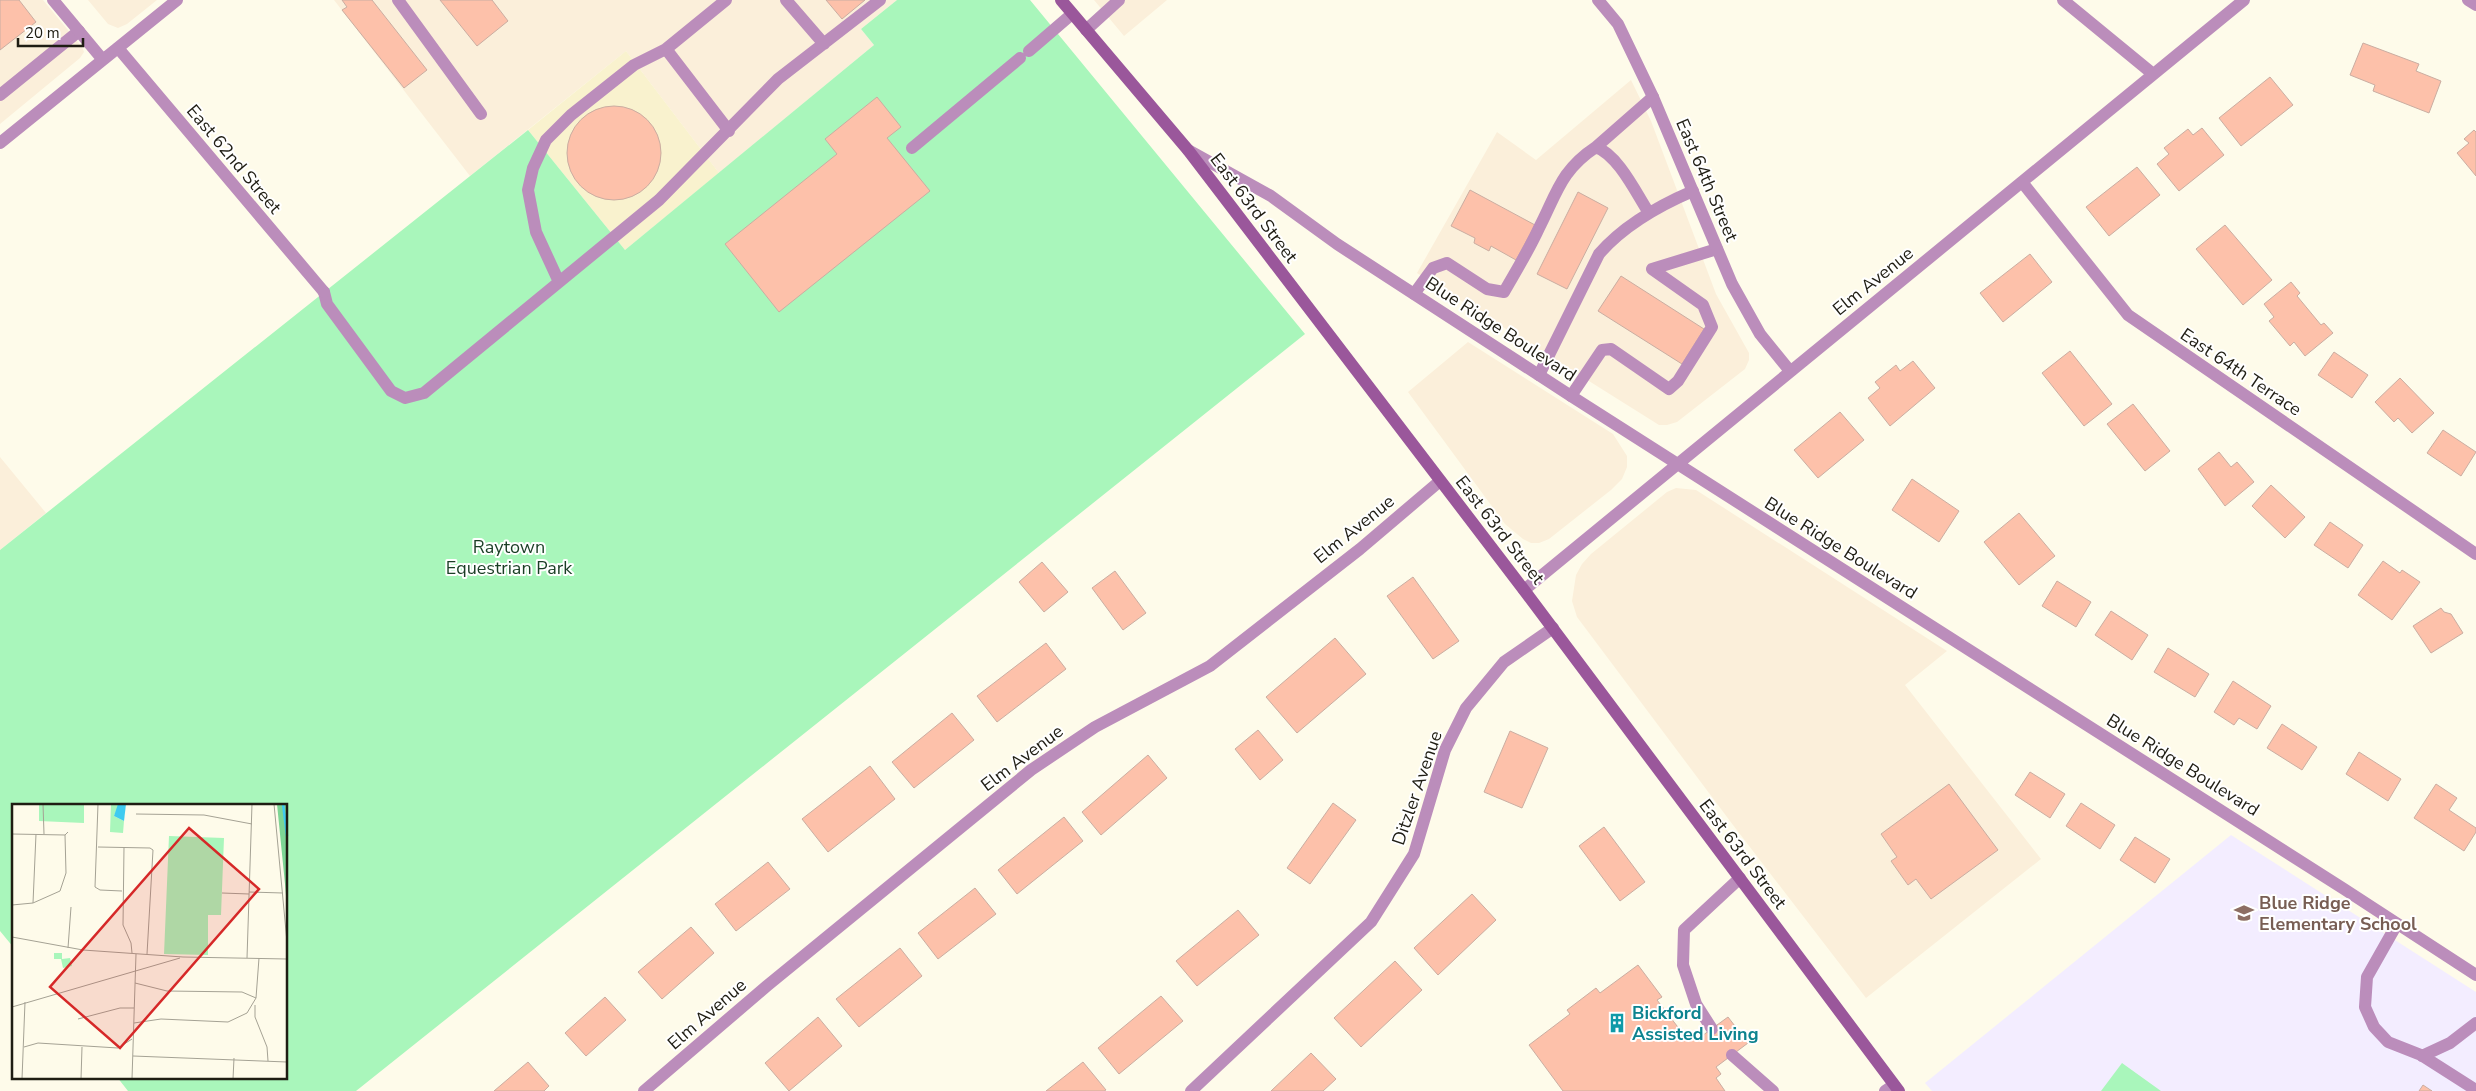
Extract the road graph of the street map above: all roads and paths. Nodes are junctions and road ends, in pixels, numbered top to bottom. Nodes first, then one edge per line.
1 (53, 0) edge
2 (177, 0) edge
3 (398, 0) edge
4 (726, 0) edge
5 (786, 0) edge
6 (880, 0) edge
7 (1060, 0) edge
8 (1119, 0) edge
9 (1598, 0) edge
10 (2063, 0) edge
11 (2244, 0) edge
12 (2468, 0) edge
13 (2476, 5) edge
14 (1072, 14) junction
15 (1086, 30) junction
16 (79, 31) junction
17 (824, 44) junction
18 (118, 48) junction
19 (666, 49) junction
20 (103, 60) junction
21 (2154, 74) junction
22 (0, 95) edge
23 (1653, 97) junction
24 (481, 114) dead end
25 (729, 131) junction
26 (0, 143) edge
27 (1596, 147) junction
28 (912, 148) dead end
29 (1188, 150) junction
30 (2022, 182) junction
31 (1692, 191) junction
32 (1649, 213) junction
33 (1717, 249) junction
34 (559, 282) junction
35 (1414, 294) junction
36 (1790, 371) junction
37 (1539, 375) junction
38 (1571, 396) junction
39 (1676, 464) junction
40 (1440, 481) junction
41 (2476, 554) edge
42 (1524, 590) junction
43 (1553, 628) junction
44 (1740, 878) junction
45 (2397, 924) junction
46 (2476, 975) edge
47 (2476, 1023) edge
48 (1712, 1028) dead end
49 (1732, 1055) dead end
50 (2422, 1056) junction
51 (1893, 1089) edge
52 (2476, 1090) edge
53 (644, 1091) edge
54 (1191, 1091) edge
55 (1773, 1091) edge

1 - 16 street
2 - 18 street
3 - 24 street
4 - 19 street
5 - 17 street
6 - 17 street, East 62nd Street
7 - 14 main road, East 63rd Street
8 - 15 street
9 - 23 street, East 64th Street
10 - 21 street
11 - 21 street, Elm Avenue
12 - 13 street
14 - 15 main road, East 63rd Street
14 - 28 street
15 - 29 main road, East 63rd Street
16 - 20 street
16 - 22 street
17 - 25 street, East 62nd Street
18 - 20 street
18 - 34 street, East 62nd Street
19 - 25 street
19 - 34 street
20 - 26 street
21 - 30 street, Elm Avenue
23 - 27 street
23 - 31 street, East 64th Street
25 - 34 street, East 62nd Street
27 - 32 street
27 - 35 street
29 - 35 street, Blue Ridge Boulevard
29 - 40 main road, East 63rd Street
30 - 36 street, Elm Avenue
30 - 41 street, East 64th Terrace
31 - 32 street
31 - 33 street, East 64th Street
32 - 37 street
33 - 36 street, East 64th Street
33 - 38 street
35 - 37 street, Blue Ridge Boulevard
36 - 39 street, Elm Avenue
37 - 38 street, Blue Ridge Boulevard
38 - 39 street, Blue Ridge Boulevard
39 - 42 street, Elm Avenue
39 - 45 street, Blue Ridge Boulevard
40 - 42 main road, East 63rd Street
40 - 53 street, Elm Avenue
42 - 43 main road, East 63rd Street
43 - 44 main road, East 63rd Street
43 - 54 street, Ditzler Avenue
44 - 48 street
44 - 51 main road, East 63rd Street
45 - 46 street, Blue Ridge Boulevard
45 - 50 street
47 - 50 street
49 - 55 street
50 - 52 street

